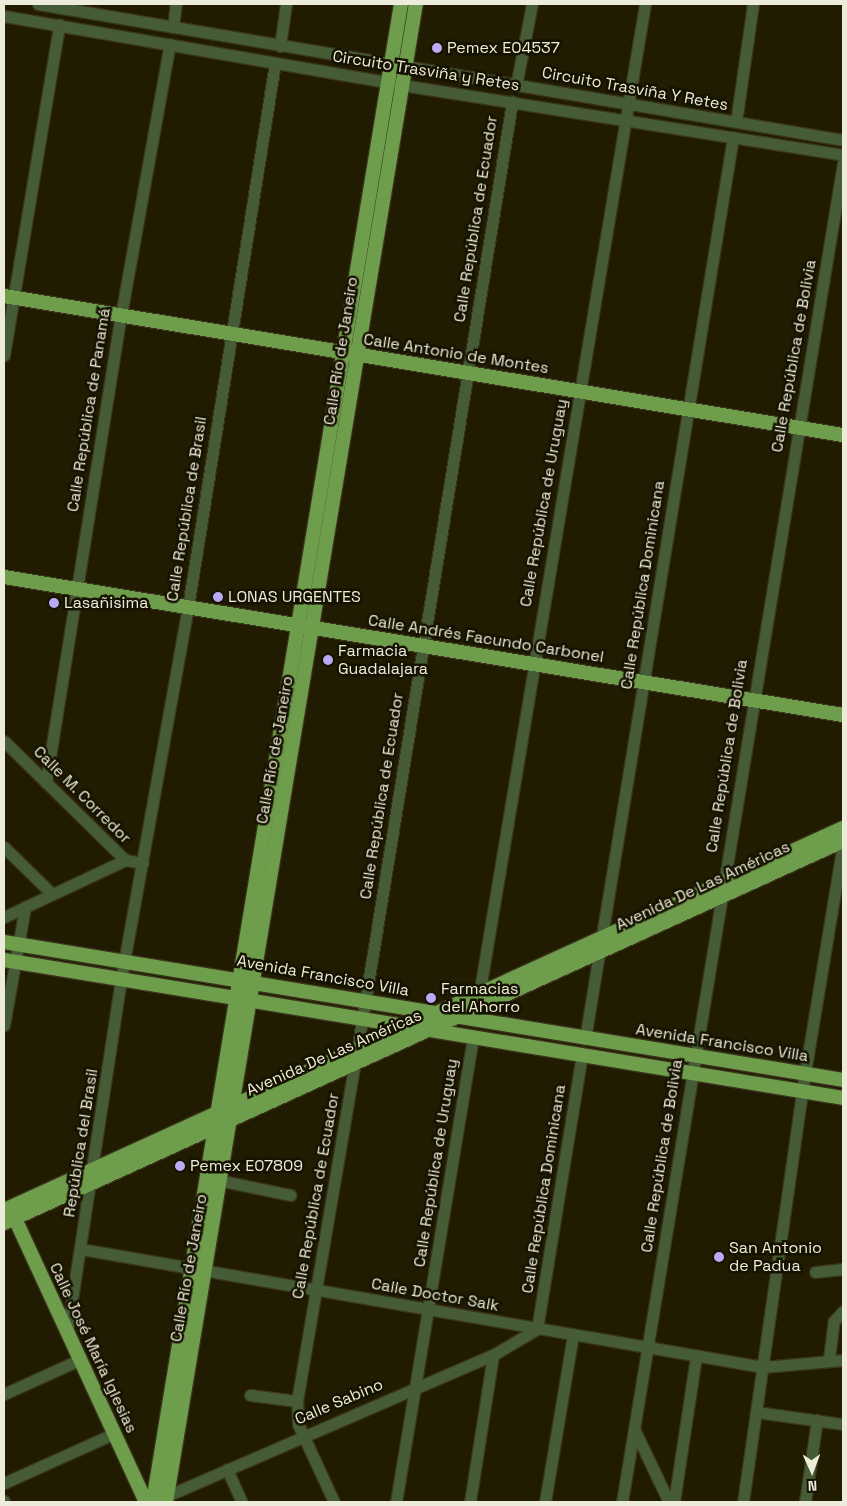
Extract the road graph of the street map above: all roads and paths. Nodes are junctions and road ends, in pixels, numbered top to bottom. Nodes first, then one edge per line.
1 (38, 4) edge
2 (176, 4) edge
3 (286, 4) edge
4 (401, 4) edge
5 (416, 4) edge
6 (532, 4) edge
7 (645, 4) edge
8 (753, 4) edge
9 (62, 6) edge
10 (4, 16) edge
11 (59, 25) junction
12 (173, 27) junction
13 (170, 44) junction
14 (280, 46) junction
15 (275, 63) junction
16 (398, 66) junction
17 (395, 84) junction
18 (516, 86) junction
19 (512, 102) junction
20 (628, 104) junction
21 (626, 120) junction
22 (736, 122) junction
23 (733, 137) junction
24 (843, 140) edge
25 (843, 155) edge
26 (843, 163) edge
27 (9, 296) edge
28 (121, 315) junction
29 (232, 333) junction
30 (343, 353) junction
31 (4, 355) edge
32 (358, 355) junction
33 (468, 373) junction
34 (580, 392) junction
35 (688, 410) junction
36 (798, 428) junction
37 (843, 436) edge
38 (4, 577) edge
39 (77, 589) junction
40 (188, 608) junction
41 (306, 627) junction
42 (423, 646) junction
43 (533, 664) junction
44 (643, 682) junction
45 (753, 700) junction
46 (843, 715) edge
47 (4, 741) edge
48 (46, 782) junction
49 (843, 828) edge
50 (843, 841) edge
51 (4, 847) edge
52 (125, 860) junction
53 (143, 863) junction
54 (722, 890) junction
55 (52, 894) junction
56 (25, 907) junction
57 (4, 917) edge
58 (4, 942) edge
59 (18, 944) junction
60 (600, 946) junction
61 (125, 960) junction
62 (9, 961) edge
63 (121, 979) junction
64 (246, 980) junction
65 (236, 997) junction
66 (500, 997) junction
67 (250, 999) junction
68 (365, 1000) junction
69 (477, 1002) junction
70 (436, 1015) junction
71 (362, 1017) junction
72 (454, 1018) junction
73 (4, 1025) edge
74 (414, 1026) junction
75 (506, 1026) junction
76 (431, 1029) junction
77 (473, 1036) junction
78 (584, 1039) junction
79 (582, 1054) junction
80 (695, 1055) junction
81 (356, 1057) junction
82 (693, 1073) junction
83 (804, 1074) junction
84 (843, 1080) edge
85 (802, 1091) junction
86 (843, 1098) edge
87 (232, 1114) junction
88 (216, 1121) junction
89 (93, 1177) junction
90 (206, 1177) junction
91 (221, 1180) junction
92 (290, 1195) dead end
93 (8, 1215) edge
94 (81, 1250) junction
95 (191, 1269) junction
96 (843, 1269) edge
97 (206, 1271) junction
98 (815, 1272) dead end
99 (316, 1290) junction
100 (428, 1310) junction
101 (843, 1311) edge
102 (537, 1329) junction
103 (67, 1332) junction
104 (573, 1335) junction
105 (648, 1348) junction
106 (494, 1355) junction
107 (696, 1356) junction
108 (830, 1359) junction
109 (79, 1360) junction
110 (843, 1360) edge
111 (762, 1367) junction
112 (416, 1386) junction
113 (4, 1394) edge
114 (250, 1394) dead end
115 (297, 1401) junction
116 (756, 1412) junction
117 (817, 1420) junction
118 (843, 1424) edge
119 (634, 1429) junction
120 (114, 1434) junction
121 (304, 1435) junction
122 (227, 1469) junction
123 (4, 1483) edge
124 (156, 1501) edge
125 (242, 1502) edge
126 (334, 1502) edge
127 (396, 1502) edge
128 (470, 1502) edge
129 (545, 1502) edge
130 (622, 1502) edge
131 (669, 1502) edge
132 (674, 1502) edge
133 (743, 1502) edge
134 (805, 1502) edge

1 - 9 street, Circuito Trasviña Y Retes
2 - 12 street
3 - 14 street
4 - 16 main road, Calle Río de Janeiro
5 - 16 main road, Calle Río de Janeiro
6 - 18 street
7 - 20 street, Calle República de Uruguay
8 - 22 street
9 - 12 street, Circuito Trasviña Y Retes
10 - 11 street, Circuito Trasviña y Retes
11 - 13 street, Circuito Trasviña y Retes
11 - 27 street
12 - 14 street, Circuito Trasviña Y Retes
13 - 15 street, Circuito Trasviña y Retes
13 - 28 street, Calle República de Panamá
14 - 16 street, Circuito Trasviña Y Retes
15 - 17 street, Circuito Trasviña y Retes
15 - 29 street, Calle República de Brasil
16 - 17 main road, Calle Río de Janeiro
16 - 18 street, Circuito Trasviña Y Retes
17 - 19 street, Circuito Trasviña y Retes
17 - 30 main road, Calle Río de Janeiro
17 - 32 main road, Calle Río de Janeiro
18 - 20 street, Circuito Trasviña Y Retes
19 - 21 street, Circuito Trasviña y Retes
19 - 33 street, Calle República de Ecuador
20 - 21 street, Calle República de Uruguay
20 - 22 street, Circuito Trasviña Y Retes
21 - 23 street, Circuito Trasviña y Retes
21 - 34 street, Calle República de Uruguay
22 - 24 street, Circuito Trasviña Y Retes
23 - 25 street, Circuito Trasviña y Retes
23 - 35 street, Calle República Dominicana
26 - 36 street, Calle República de Bolivia
27 - 28 main road, Calle Antonio de Montes
27 - 31 street
28 - 29 main road, Calle Antonio de Montes
28 - 39 street, Calle República de Panamá
29 - 30 main road, Calle Antonio de Montes
29 - 40 street, Calle República de Brasil
30 - 32 main road, Calle Antonio de Montes
30 - 41 main road, Calle Río de Janeiro
32 - 33 main road, Calle Antonio de Montes
32 - 41 main road, Calle Río de Janeiro
33 - 34 main road, Calle Antonio de Montes
33 - 42 street, Calle República de Ecuador
34 - 35 main road, Calle Antonio de Montes
34 - 43 street, Calle República de Uruguay
35 - 36 main road, Calle Antonio de Montes
35 - 44 street, Calle República Dominicana
36 - 37 main road, Calle Antonio de Montes
36 - 45 street, Calle República de Bolivia
38 - 39 main road, Calle Andrés Facundo Carbonel
39 - 40 main road, Calle Andrés Facundo Carbonel
39 - 48 street, Calle República de Panamá
40 - 41 main road, Calle Andrés Facundo Carbonel
40 - 53 street, Calle República de Brasil
41 - 42 main road, Calle Andrés Facundo Carbonel
41 - 64 main road, Calle Río de Janeiro
42 - 43 main road, Calle Andrés Facundo Carbonel
42 - 68 street, Calle República de Ecuador
43 - 44 main road, Calle Andrés Facundo Carbonel
43 - 69 street, Calle República de Uruguay
44 - 45 main road, Calle Andrés Facundo Carbonel
44 - 60 street, Calle República Dominicana
45 - 46 main road, Calle Andrés Facundo Carbonel
45 - 54 street, Calle República de Bolivia
47 - 48 street, Calle M. Corredor
48 - 52 street, Calle M. Corredor
49 - 54 main road, Avenida De Las Américas
50 - 54 main road, Avenida De Las Américas
50 - 83 street
51 - 55 street
52 - 53 street, Calle M. Corredor
52 - 55 street
53 - 61 street, Calle República de Brasil
54 - 60 main road, Avenida De Las Américas
54 - 80 street, Calle República de Bolivia
55 - 56 street
56 - 57 street
56 - 59 street
58 - 59 main road, Avenida Francisco Villa
59 - 61 main road, Avenida Francisco Villa
59 - 62 street
60 - 66 main road, Avenida De Las Américas
60 - 69 main road, Avenida De Las Américas
60 - 78 street, Calle República Dominicana
61 - 63 street, República del Brasil
61 - 64 main road, Avenida Francisco Villa
62 - 63 main road, Avenida Francisco Villa
62 - 73 street
63 - 65 main road, Avenida Francisco Villa
63 - 89 street, República del Brasil
64 - 65 main road, Calle Río de Janeiro
64 - 67 main road, Calle Río de Janeiro
64 - 68 main road, Avenida Francisco Villa
65 - 67 main road, Avenida Francisco Villa
65 - 88 main road, Calle Río de Janeiro
66 - 69 main road, Avenida De Las Américas
66 - 75 main road
67 - 71 main road, Avenida Francisco Villa
67 - 87 main road, Calle Río de Janeiro
68 - 70 main road, Avenida Francisco Villa
68 - 71 street, Calle República de Ecuador
69 - 70 main road, Avenida De Las Américas
69 - 72 main road, Avenida De Las Américas
70 - 72 main road, Avenida Francisco Villa
70 - 74 main road, Avenida De Las Américas
71 - 74 main road, Avenida Francisco Villa
71 - 81 street, Calle República de Ecuador
72 - 75 main road, Avenida Francisco Villa
72 - 76 main road, Avenida De Las Américas
74 - 76 main road, Avenida Francisco Villa
74 - 81 main road, Avenida De Las Américas
75 - 78 main road, Avenida Francisco Villa
76 - 77 main road, Avenida Francisco Villa
76 - 81 main road, Avenida De Las Américas
77 - 79 main road, Avenida Francisco Villa
77 - 100 street, Calle República de Uruguay
78 - 80 main road, Avenida Francisco Villa
79 - 82 main road, Avenida Francisco Villa
79 - 102 street, Calle República Dominicana
80 - 82 street, Calle República de Bolivia
80 - 83 main road, Avenida Francisco Villa
81 - 87 main road, Avenida De Las Américas
81 - 99 street, Calle República de Ecuador
82 - 85 main road, Avenida Francisco Villa
82 - 105 street, Calle República de Bolivia
83 - 84 main road, Avenida Francisco Villa
83 - 85 street
85 - 86 main road, Avenida Francisco Villa
85 - 111 street
87 - 88 main road, Avenida De Las Américas
87 - 91 main road, Calle Río de Janeiro
88 - 89 main road, Avenida De Las Américas
88 - 90 main road, Calle Río de Janeiro
89 - 93 main road, Avenida De Las Américas
89 - 94 street, República del Brasil
90 - 91 street
90 - 95 main road, Calle Río de Janeiro
91 - 92 street
91 - 97 main road, Calle Río de Janeiro
93 - 103 main road, Calle José María Iglesias
94 - 95 street, Calle Doctor Salk
94 - 103 street, República del Brasil
95 - 97 street, Calle Doctor Salk
95 - 124 main road, Calle Río de Janeiro
96 - 98 street
97 - 99 street, Calle Doctor Salk
97 - 124 main road, Calle Río de Janeiro
99 - 100 street, Calle Doctor Salk
99 - 115 street, Calle República de Ecuador
100 - 102 street, Calle Doctor Salk
100 - 112 street, Calle República de Uruguay
101 - 108 street
102 - 104 street, Calle Doctor Salk
102 - 106 street, Calle Sabino
103 - 109 main road, Calle José María Iglesias
104 - 105 street, Calle Doctor Salk
104 - 129 street
105 - 107 street, Calle Doctor Salk
105 - 119 street, Calle República de Bolivia
106 - 112 street, Calle Sabino
106 - 128 street
107 - 111 street, Calle Doctor Salk
107 - 132 street
108 - 110 street, Calle Doctor Salk
108 - 111 street, Calle Doctor Salk
109 - 113 street
109 - 120 main road, Calle José María Iglesias
111 - 116 street
112 - 121 street, Calle Sabino
112 - 127 street, Calle República de Uruguay
114 - 115 street
115 - 121 street, Calle República de Ecuador
116 - 117 street
116 - 133 street
117 - 118 street
117 - 134 street
119 - 130 street, Calle República de Bolivia
119 - 131 street
120 - 123 street
120 - 124 main road, Calle José María Iglesias
121 - 122 street, Calle Sabino
121 - 126 street, Calle República de Ecuador
122 - 124 street, Calle Sabino
122 - 125 street

